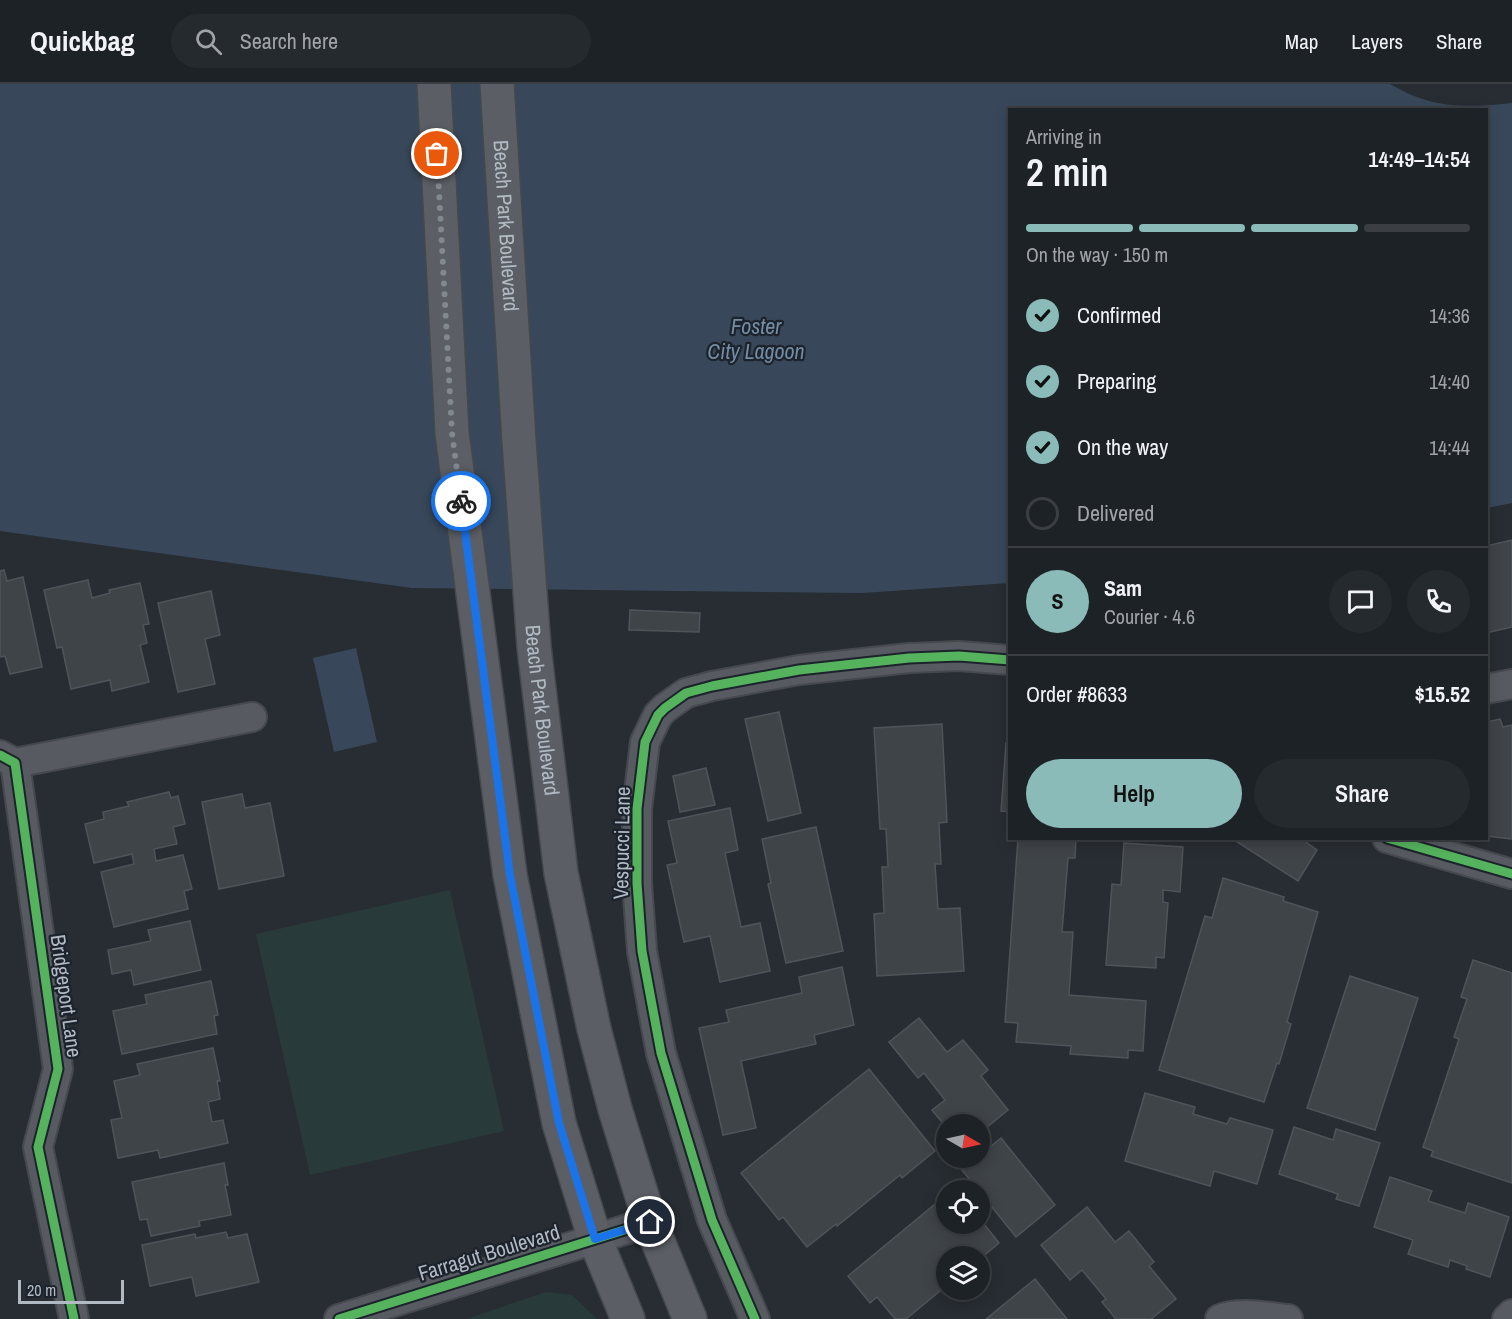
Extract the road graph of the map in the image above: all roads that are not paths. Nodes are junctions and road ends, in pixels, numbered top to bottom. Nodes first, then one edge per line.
1 (434, 84) edge
2 (496, 84) edge
3 (1008, 660) edge
4 (1512, 684) edge
5 (1488, 689) edge
6 (252, 717) dead end
7 (7, 759) edge
8 (1394, 840) edge
9 (1512, 874) edge
10 (650, 1222) junction
11 (595, 1239) junction
12 (1512, 1314) edge
13 (74, 1319) edge
14 (339, 1319) edge
15 (628, 1319) edge
16 (690, 1319) edge
17 (755, 1319) edge
18 (1220, 1319) edge
19 (1288, 1319) edge
20 (1507, 1319) edge

1 - 11 main road
2 - 10 main road, Beach Park Boulevard
3 - 17 street, Vespucci Lane
4 - 5 street
6 - 7 street, Bridgeport Lane
7 - 13 street, Bridgeport Lane
8 - 9 street
10 - 11 street, Farragut Boulevard
10 - 16 main road, Beach Park Boulevard
11 - 14 street, Farragut Boulevard
11 - 15 main road
12 - 20 street
18 - 19 street

